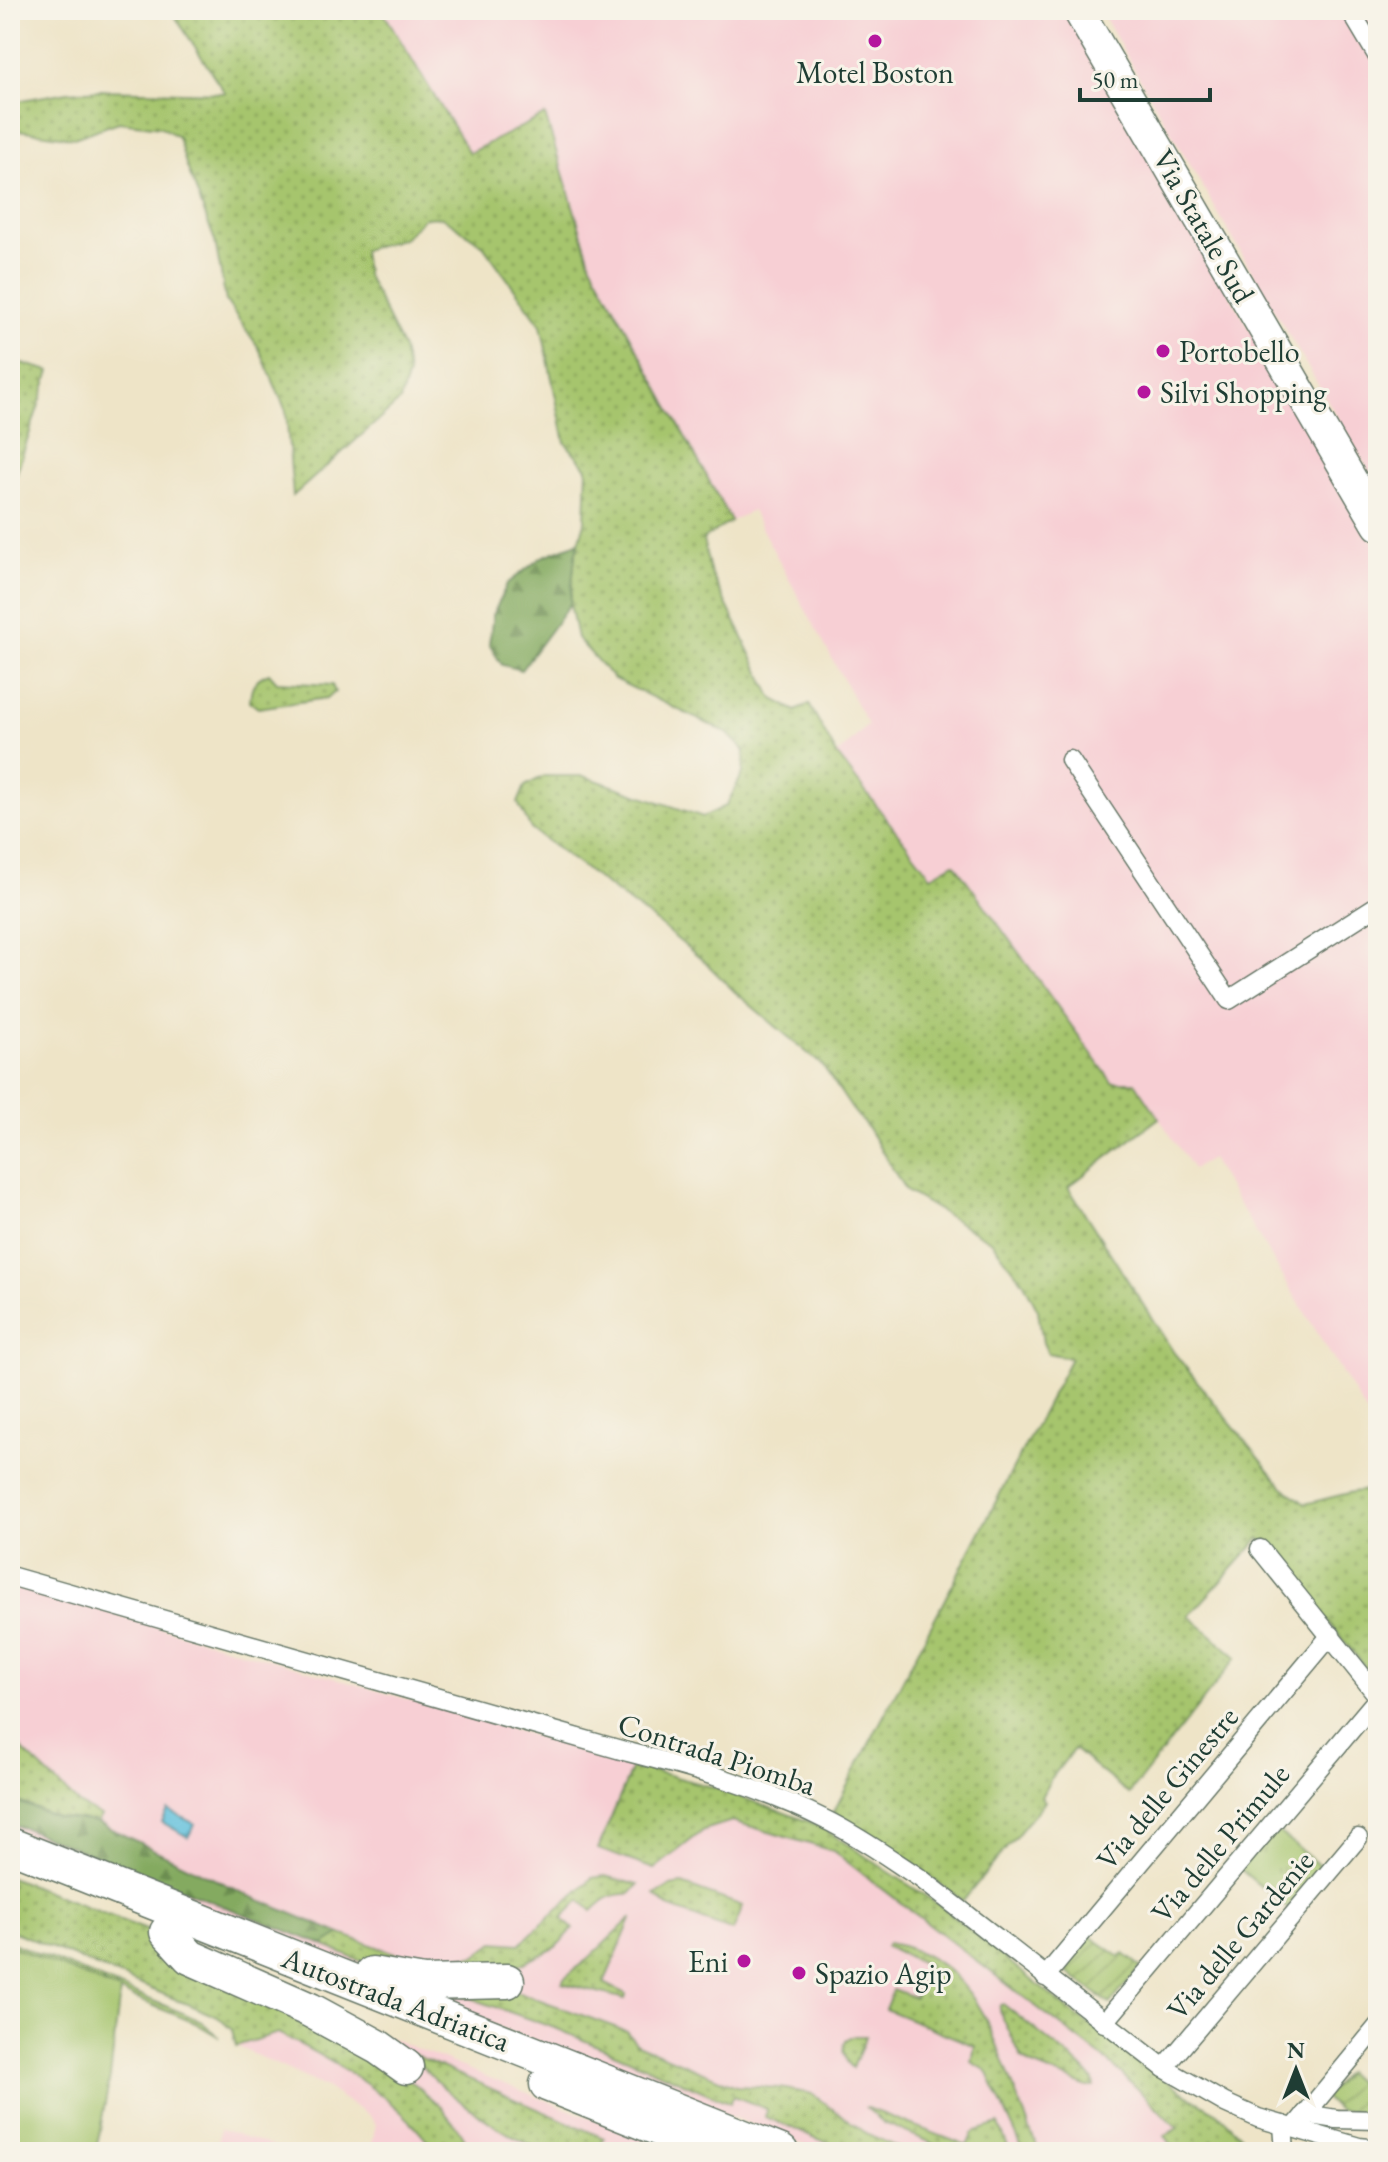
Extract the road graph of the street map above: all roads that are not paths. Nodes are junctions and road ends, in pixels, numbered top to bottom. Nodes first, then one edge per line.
1 (1078, 10) edge
2 (1350, 10) edge
3 (1378, 57) edge
4 (1378, 525) edge
5 (1070, 760) dead end
6 (1378, 905) edge
7 (1260, 1549) dead end
8 (10, 1576) edge
9 (1331, 1635) junction
10 (1378, 1697) edge
11 (1358, 1838) dead end
12 (10, 1861) edge
13 (167, 1932) junction
14 (241, 1938) junction
15 (1045, 1977) junction
16 (507, 1981) dead end
17 (1104, 2023) junction
18 (1378, 2026) edge
19 (406, 2067) dead end
20 (1164, 2068) junction
21 (1378, 2120) edge
22 (1294, 2122) junction
23 (1378, 2149) edge
24 (717, 2152) edge
25 (781, 2152) edge
26 (1285, 2152) edge

1 - 4 main road, Via Statale Sud
2 - 3 street
5 - 6 street
7 - 9 street
8 - 15 street, Contrada Piomba
9 - 10 street
9 - 15 street, Via delle Ginestre
10 - 17 street, Via delle Primule
11 - 20 street, Via delle Gardenie
12 - 13 highway, Autostrada Adriatica
12 - 14 highway, Autostrada Adriatica
13 - 19 highway
13 - 24 highway, Autostrada Adriatica
14 - 16 highway
14 - 25 highway, Autostrada Adriatica
15 - 17 street, Contrada Piomba
17 - 20 street, Contrada Piomba
18 - 22 street
20 - 22 street, Contrada Piomba
21 - 22 street
22 - 23 street, Contrada Piomba
22 - 26 street

